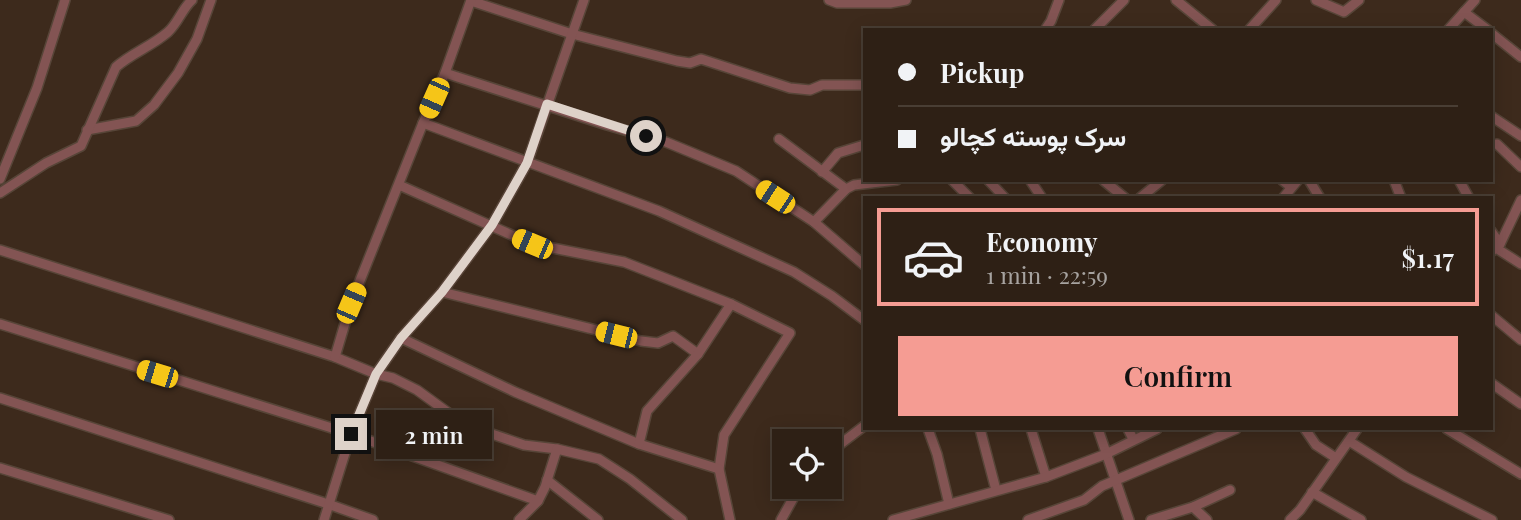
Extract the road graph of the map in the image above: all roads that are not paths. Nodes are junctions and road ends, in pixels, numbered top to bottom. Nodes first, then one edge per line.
1 (65, 0) edge
2 (192, 0) edge
3 (211, 0) edge
4 (584, 0) edge
5 (906, 0) edge
6 (1059, 0) edge
7 (1124, 0) edge
8 (1176, 0) edge
9 (1316, 0) edge
10 (1359, 0) edge
11 (1475, 0) edge
12 (471, 1) edge
13 (835, 1) edge
14 (1273, 1) edge
15 (1464, 12) junction
16 (1046, 28) edge
17 (1096, 28) edge
18 (1211, 28) edge
19 (1251, 28) edge
20 (1450, 28) edge
21 (1485, 28) edge
22 (572, 34) junction
23 (1493, 34) edge
24 (1521, 57) edge
25 (445, 73) junction
26 (863, 85) edge
27 (547, 104) junction
28 (1493, 117) edge
29 (423, 123) junction
30 (87, 130) junction
31 (1521, 136) edge
32 (779, 139) dead end
33 (1497, 144) dead end
34 (863, 145) edge
35 (527, 163) junction
36 (1521, 167) edge
37 (822, 173) junction
38 (0, 179) edge
39 (880, 182) edge
40 (954, 182) edge
41 (990, 182) edge
42 (1105, 182) edge
43 (1160, 182) edge
44 (399, 185) junction
45 (846, 189) junction
46 (0, 193) edge
47 (968, 196) edge
48 (1003, 196) edge
49 (1123, 196) edge
50 (1142, 196) edge
51 (1520, 202) edge
52 (814, 222) junction
53 (492, 225) junction
54 (1496, 248) edge
55 (0, 250) edge
56 (863, 264) edge
57 (1521, 264) edge
58 (442, 292) junction
59 (732, 304) junction
60 (1493, 318) edge
61 (863, 319) edge
62 (0, 324) edge
63 (401, 338) junction
64 (1521, 340) edge
65 (698, 354) junction
66 (335, 357) junction
67 (376, 374) junction
68 (1493, 384) edge
69 (0, 398) edge
70 (1521, 404) edge
71 (863, 427) edge
72 (928, 430) edge
73 (980, 430) edge
74 (1031, 430) edge
75 (1098, 430) edge
76 (1128, 430) edge
77 (1155, 430) edge
78 (1234, 430) edge
79 (1307, 430) edge
80 (1356, 430) edge
81 (1449, 430) edge
82 (351, 434) junction
83 (1133, 439) junction
84 (1349, 441) junction
85 (842, 442) edge
86 (639, 444) junction
87 (557, 449) junction
88 (1106, 453) junction
89 (1336, 458) junction
90 (0, 468) edge
91 (719, 469) junction
92 (1521, 474) edge
93 (1046, 477) junction
94 (547, 480) junction
95 (1115, 481) junction
96 (996, 490) junction
97 (1230, 490) dead end
98 (1312, 492) junction
99 (793, 499) edge
100 (538, 500) junction
101 (328, 504) junction
102 (949, 504) junction
103 (1193, 507) junction
104 (169, 520) edge
105 (324, 520) edge
106 (373, 520) edge
107 (519, 520) edge
108 (598, 520) edge
109 (682, 520) edge
110 (730, 520) edge
111 (781, 520) edge
112 (893, 520) edge
113 (1028, 520) edge
114 (1129, 520) edge
115 (1151, 520) edge
116 (1207, 520) edge
117 (1290, 520) edge
118 (1361, 520) edge
119 (1492, 520) edge

1 - 38 street
2 - 30 street
3 - 30 street
4 - 22 street
5 - 13 street
6 - 16 street
7 - 17 street
8 - 18 street
9 - 10 street
11 - 15 street
12 - 22 street
12 - 25 street
14 - 19 street
15 - 20 street
15 - 21 street
22 - 26 street
22 - 27 street
23 - 24 street
25 - 27 street
25 - 29 street
27 - 35 street
27 - 52 street
28 - 31 street
29 - 35 street
29 - 44 street
30 - 46 street
32 - 37 street
33 - 36 street
34 - 37 street
35 - 53 street
35 - 61 street
37 - 45 street
39 - 45 street
40 - 47 street
41 - 48 street
42 - 49 street
43 - 50 street
44 - 53 street
44 - 66 street
45 - 52 street
51 - 54 street
52 - 56 street
53 - 58 street
53 - 59 street
54 - 57 street
55 - 66 street
58 - 63 street
58 - 65 street
59 - 65 street
59 - 91 street
60 - 64 street
62 - 82 street
63 - 67 street
63 - 86 street
65 - 86 street
66 - 67 street
67 - 82 street
67 - 87 street
68 - 70 street
69 - 101 street
71 - 85 street
72 - 102 street
73 - 96 street
74 - 93 street
75 - 88 street
76 - 83 street
77 - 83 street
78 - 95 street
79 - 89 street
80 - 84 street
81 - 92 street
82 - 100 street
82 - 101 street
83 - 88 street
84 - 89 street
84 - 119 street
86 - 91 street
87 - 94 street
87 - 109 street
88 - 93 street
88 - 95 street
89 - 98 street
90 - 104 street
91 - 110 street
93 - 96 street
94 - 100 street
94 - 108 street
95 - 113 street
95 - 114 street
96 - 102 street
97 - 103 street
98 - 117 street
98 - 118 street
99 - 111 street
100 - 107 street
101 - 105 street
101 - 106 street
102 - 112 street
103 - 115 street
103 - 116 street

